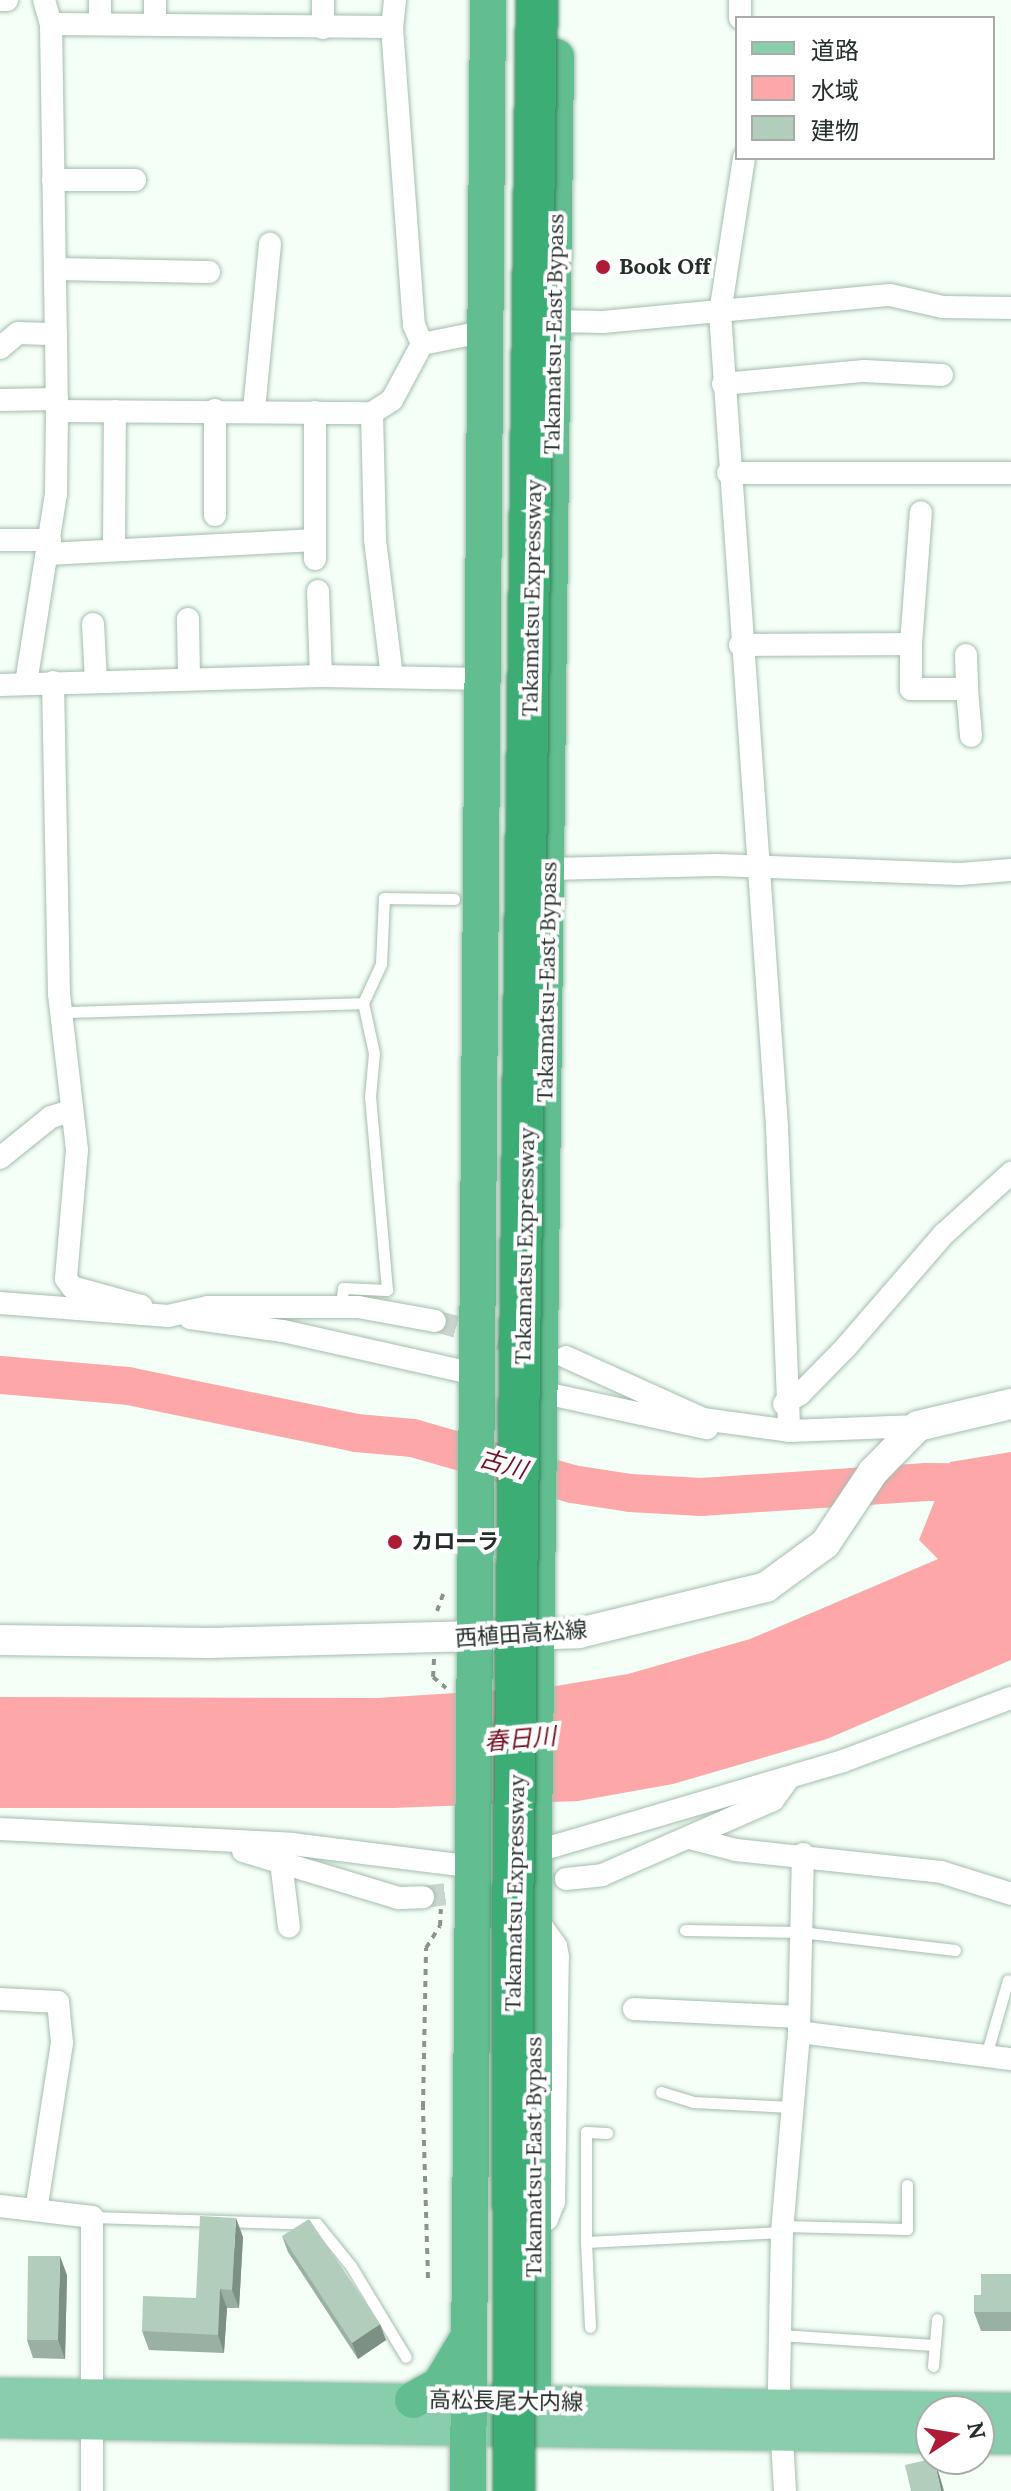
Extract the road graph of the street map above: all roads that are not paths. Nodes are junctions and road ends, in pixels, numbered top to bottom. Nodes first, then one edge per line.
1 (0, 0) edge
2 (7, 0) edge
3 (44, 0) edge
4 (100, 0) edge
5 (155, 0) edge
6 (323, 0) edge
7 (395, 0) edge
8 (488, 0) edge
9 (515, 0) edge
10 (537, 0) edge
11 (556, 0) edge
12 (51, 24) junction
13 (100, 24) junction
14 (155, 24) junction
15 (392, 27) junction
16 (323, 28) junction
17 (744, 160) edge
18 (53, 180) junction
19 (135, 180) dead end
20 (270, 244) dead end
21 (55, 269) junction
22 (209, 272) dead end
23 (1011, 308) edge
24 (720, 313) junction
25 (554, 321) junction
26 (487, 331) junction
27 (56, 334) junction
28 (422, 344) junction
29 (0, 348) edge
30 (942, 375) dead end
31 (723, 384) junction
32 (0, 400) edge
33 (57, 405) junction
34 (215, 410) junction
35 (254, 410) junction
36 (115, 411) junction
37 (315, 412) junction
38 (372, 413) junction
39 (728, 473) junction
40 (1011, 473) edge
41 (921, 512) dead end
42 (215, 515) dead end
43 (0, 540) edge
44 (50, 547) junction
45 (114, 548) junction
46 (318, 591) dead end
47 (188, 619) dead end
48 (93, 624) dead end
49 (911, 644) junction
50 (740, 645) junction
51 (966, 655) dead end
52 (321, 676) junction
53 (392, 676) junction
54 (189, 679) junction
55 (483, 679) junction
56 (96, 681) junction
57 (53, 682) junction
58 (26, 683) junction
59 (0, 685) edge
60 (967, 689) junction
61 (971, 736) dead end
62 (550, 869) junction
63 (757, 869) junction
64 (1011, 870) edge
65 (454, 899) dead end
66 (363, 1003) junction
67 (65, 1012) junction
68 (71, 1111) junction
69 (0, 1158) edge
70 (1011, 1173) edge
71 (0, 1303) edge
72 (341, 1307) junction
73 (142, 1314) junction
74 (168, 1316) junction
75 (435, 1321) tunnel mouth
76 (566, 1357) dead end
77 (474, 1381) junction
78 (540, 1399) junction
79 (784, 1404) junction
80 (1011, 1404) edge
81 (759, 1429) junction
82 (789, 1431) junction
83 (908, 1435) junction
84 (0, 1640) edge
85 (537, 1649) junction
86 (476, 1652) junction
87 (1011, 1698) edge
88 (789, 1778) junction
89 (0, 1829) edge
90 (690, 1838) junction
91 (221, 1843) junction
92 (534, 1844) junction
93 (803, 1854) junction
94 (464, 1857) junction
95 (281, 1862) junction
96 (566, 1879) dead end
97 (1011, 1894) edge
98 (423, 1897) tunnel mouth
99 (289, 1927) dead end
100 (685, 1930) dead end
101 (801, 1932) junction
102 (955, 1950) dead end
103 (1008, 1980) dead end
104 (0, 1999) edge
105 (634, 2009) dead end
106 (799, 2025) junction
107 (1011, 2059) edge
108 (985, 2060) junction
109 (661, 2092) dead end
110 (791, 2107) junction
111 (607, 2133) dead end
112 (907, 2185) dead end
113 (0, 2206) edge
114 (36, 2210) junction
115 (92, 2217) junction
116 (782, 2229) junction
117 (586, 2242) junction
118 (937, 2319) dead end
119 (590, 2327) dead end
120 (780, 2335) junction
121 (469, 2336) junction
122 (934, 2345) junction
123 (406, 2357) dead end
124 (933, 2366) dead end
125 (0, 2395) edge
126 (413, 2400) junction
127 (93, 2410) junction
128 (1011, 2410) edge
129 (468, 2415) junction
130 (533, 2416) junction
131 (782, 2419) junction
132 (0, 2421) edge
133 (915, 2434) edge
134 (92, 2491) edge
135 (468, 2491) edge
136 (493, 2491) edge
137 (514, 2491) edge
138 (533, 2491) edge
139 (785, 2491) edge

1 - 2 street
3 - 12 street
4 - 13 street
5 - 14 street
6 - 16 street
7 - 15 street
8 - 26 highway
9 - 136 highway, Takamatsu Expressway
10 - 137 highway, Takamatsu Expressway, bridge
11 - 25 highway, Takamatsu-East Bypass
12 - 13 street
12 - 18 street
13 - 14 street
14 - 16 street
15 - 16 street
15 - 28 street
17 - 24 street
18 - 19 street
18 - 21 street
20 - 35 street
21 - 22 street
21 - 27 street
23 - 24 street
24 - 25 street
24 - 31 street
25 - 62 highway, Takamatsu-East Bypass
26 - 28 street
26 - 55 highway
27 - 29 street
27 - 33 street
28 - 38 street
30 - 31 street
31 - 39 street
32 - 33 street
33 - 36 street
33 - 44 street
34 - 35 street
34 - 36 street
34 - 42 street
35 - 37 street
36 - 45 street
37 - 38 street
37 - 45 street
38 - 53 street
39 - 40 street
39 - 50 street
41 - 49 street
43 - 44 street
44 - 45 street
44 - 58 street
46 - 52 street
47 - 54 street
48 - 56 street
49 - 50 street
49 - 60 street
50 - 63 street
51 - 60 street
52 - 53 street
52 - 54 street
53 - 55 street
54 - 56 street
55 - 77 highway
56 - 57 street
57 - 58 street
57 - 67 street
58 - 59 street
60 - 61 street
62 - 63 street
62 - 78 highway, Takamatsu-East Bypass
63 - 64 street
63 - 79 street
65 - 66 lane
66 - 67 lane
66 - 72 lane
67 - 68 street
68 - 69 street
68 - 73 street
70 - 79 street
71 - 73 street
72 - 74 street
72 - 75 street
73 - 74 street
74 - 77 street
76 - 81 street
77 - 86 highway
78 - 81 street
78 - 85 highway, Takamatsu-East Bypass
79 - 82 street
80 - 83 main road
81 - 82 street
82 - 83 street
83 - 85 main road, 西植田高松線
84 - 86 main road, 西植田高松線
85 - 86 main road, 西植田高松線
85 - 92 highway, Takamatsu-East Bypass
86 - 94 highway
87 - 88 street
88 - 90 street
88 - 92 street
89 - 91 street
90 - 93 street
90 - 96 street
91 - 94 street
91 - 95 street
92 - 130 highway, Takamatsu-East Bypass
93 - 97 street
93 - 101 street
94 - 121 highway
95 - 98 street
95 - 99 street
100 - 101 lane
101 - 102 lane
101 - 106 street
103 - 108 lane
104 - 114 street
105 - 106 street
106 - 108 street
106 - 110 street
107 - 108 street
109 - 110 lane
110 - 116 street
111 - 117 lane
112 - 116 lane
113 - 114 street
114 - 115 street
115 - 123 lane
115 - 127 street
116 - 117 lane
116 - 120 street
117 - 119 lane
118 - 122 lane
120 - 122 lane
120 - 131 street
121 - 126 highway
121 - 129 highway
122 - 124 lane
125 - 127 main road, 高松長尾大内線
126 - 127 main road, 高松長尾大内線
126 - 129 main road, 高松長尾大内線
127 - 129 main road, 高松長尾大内線
127 - 132 main road, 高松長尾大内線
127 - 134 street
128 - 131 main road, 高松長尾大内線
129 - 130 main road, 高松長尾大内線
129 - 135 highway
130 - 131 main road, 高松長尾大内線
130 - 138 highway, Takamatsu-East Bypass
131 - 133 main road, 高松長尾大内線
131 - 139 street

